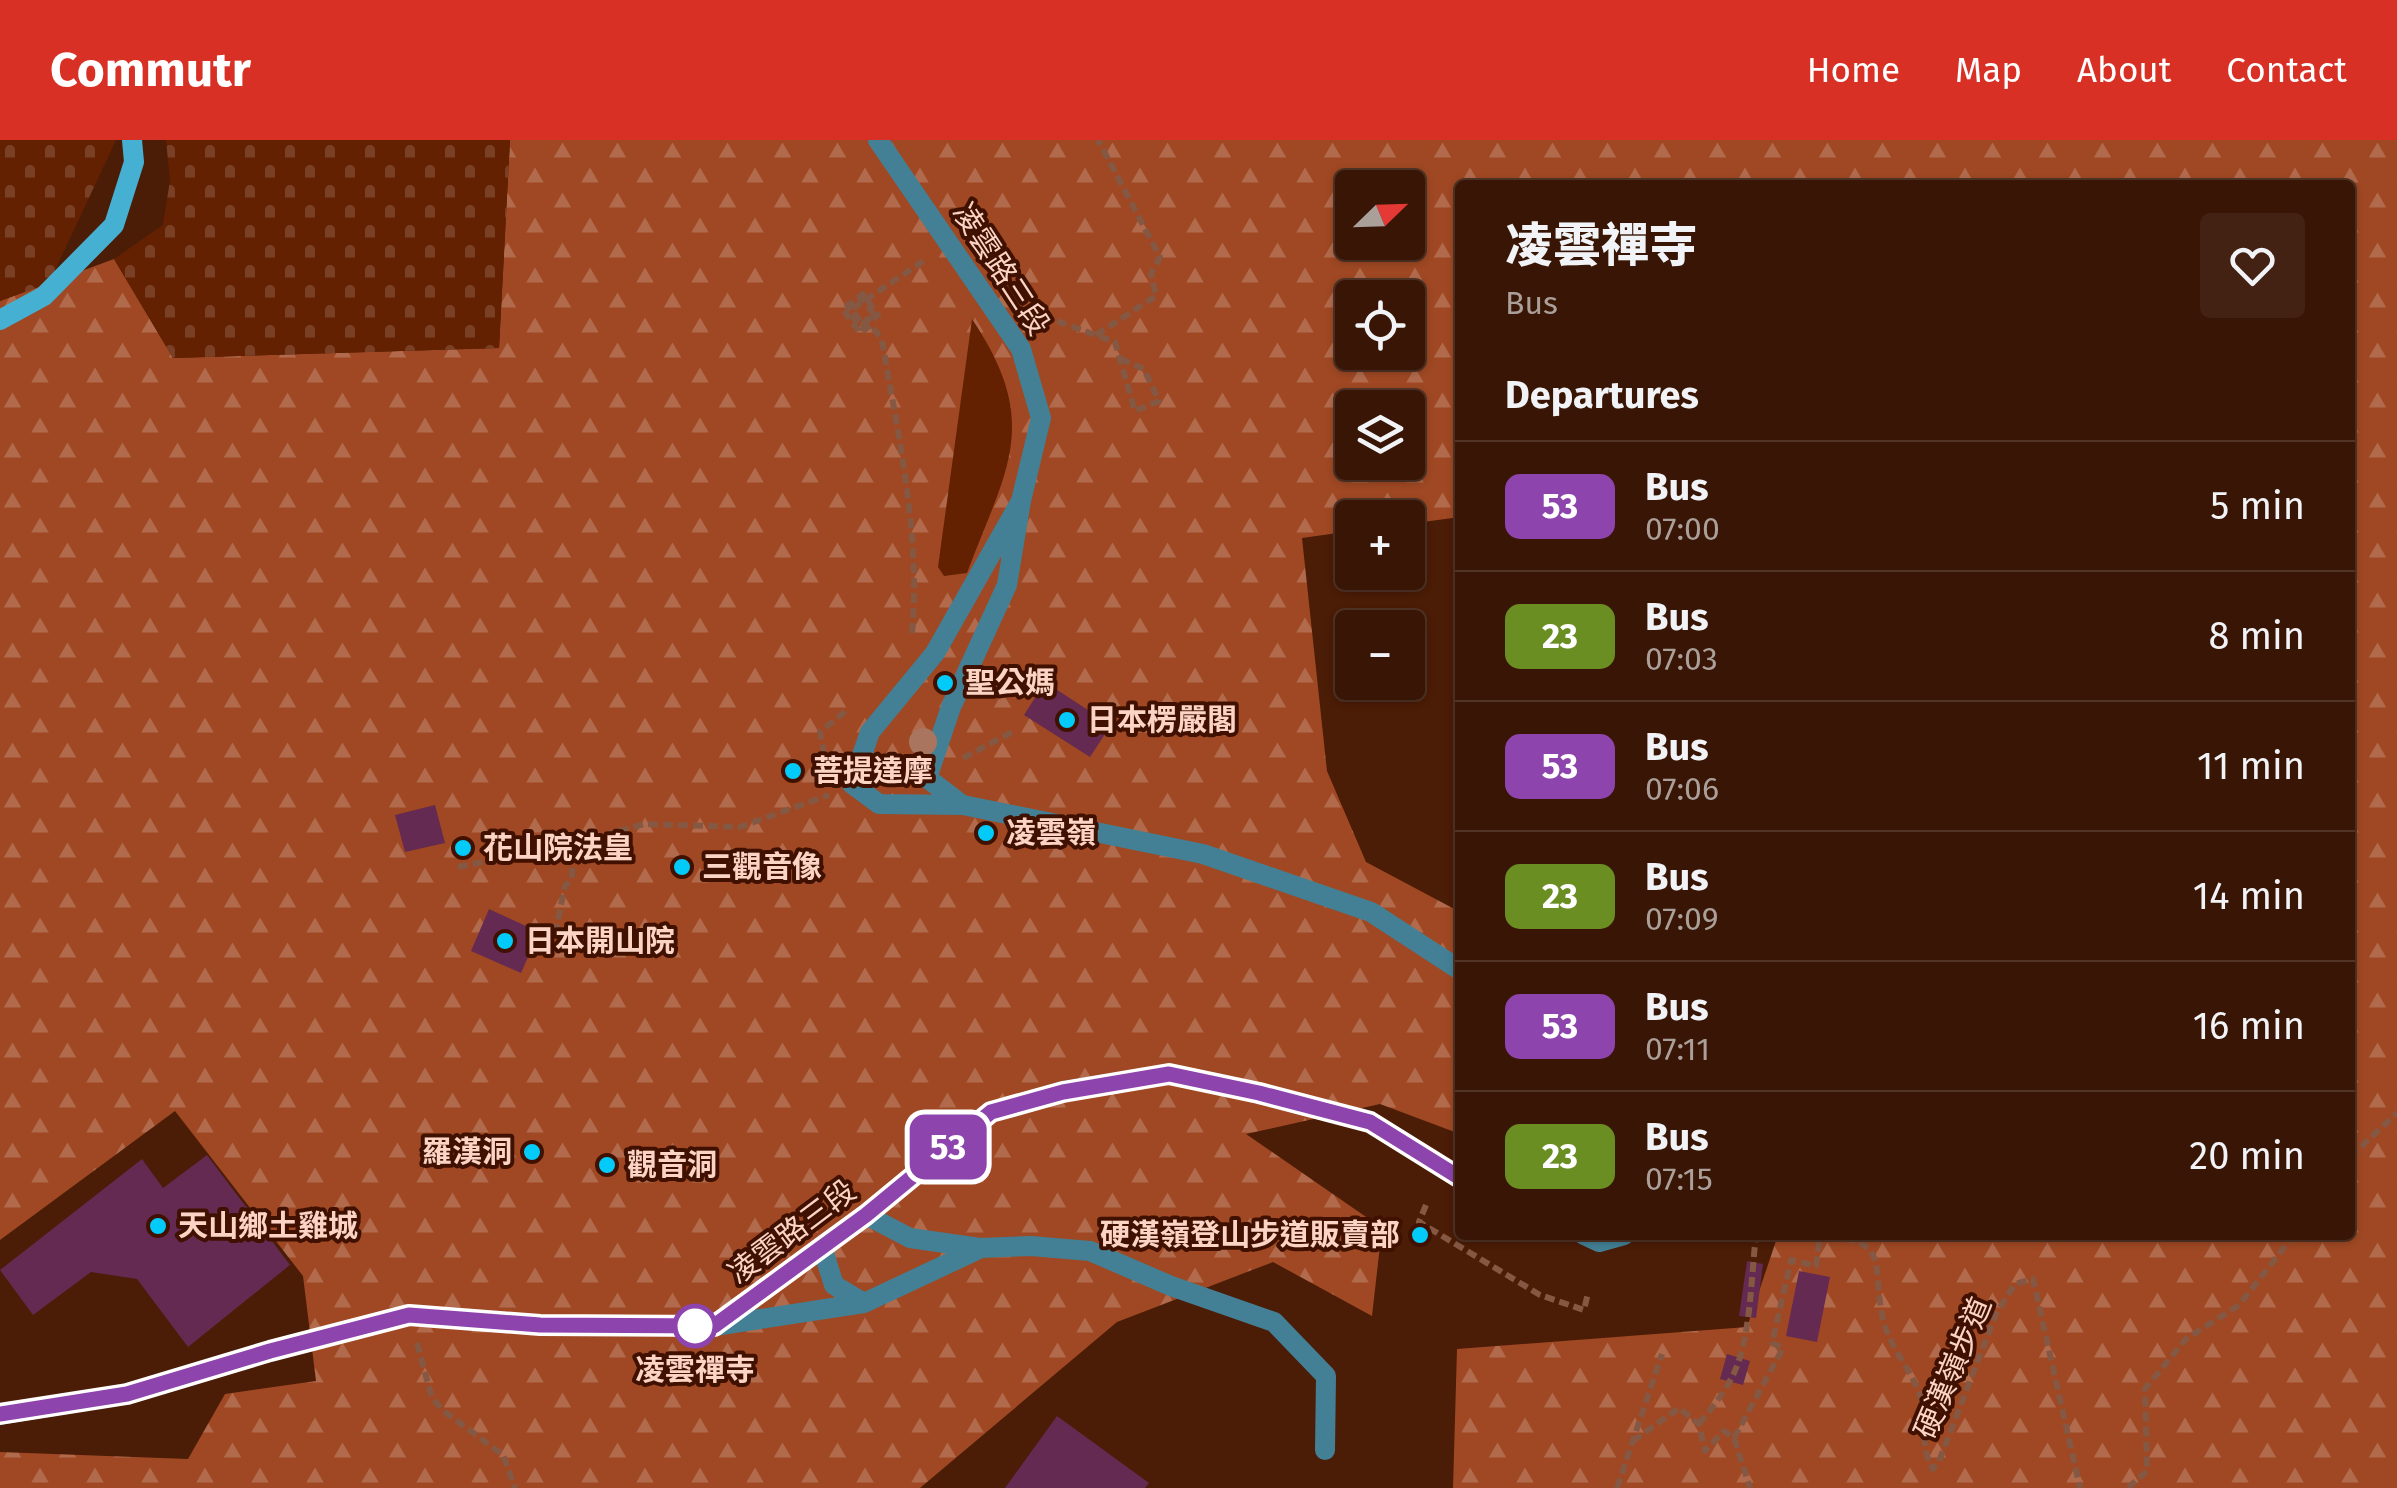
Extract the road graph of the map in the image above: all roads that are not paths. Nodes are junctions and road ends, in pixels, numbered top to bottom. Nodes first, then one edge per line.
1 (132, 140) edge
2 (878, 140) edge
3 (0, 320) edge
4 (1021, 501) junction
5 (962, 805) junction
6 (1455, 967) edge
7 (1455, 1175) edge
8 (866, 1215) junction
9 (822, 1247) junction
10 (980, 1248) junction
11 (864, 1303) junction
12 (714, 1326) junction
13 (0, 1414) edge
14 (1325, 1450) dead end

1 - 3 street
2 - 4 street, 凌雲路三段
4 - 5 street, 凌雲路三段
4 - 5 street, 凌雲路三段
5 - 6 street
7 - 8 street, 凌雲路三段
8 - 9 street, 凌雲路三段
8 - 10 street
9 - 11 street
9 - 12 street, 凌雲路三段
10 - 11 street
10 - 14 street
11 - 12 street
12 - 13 street, 凌雲路三段

